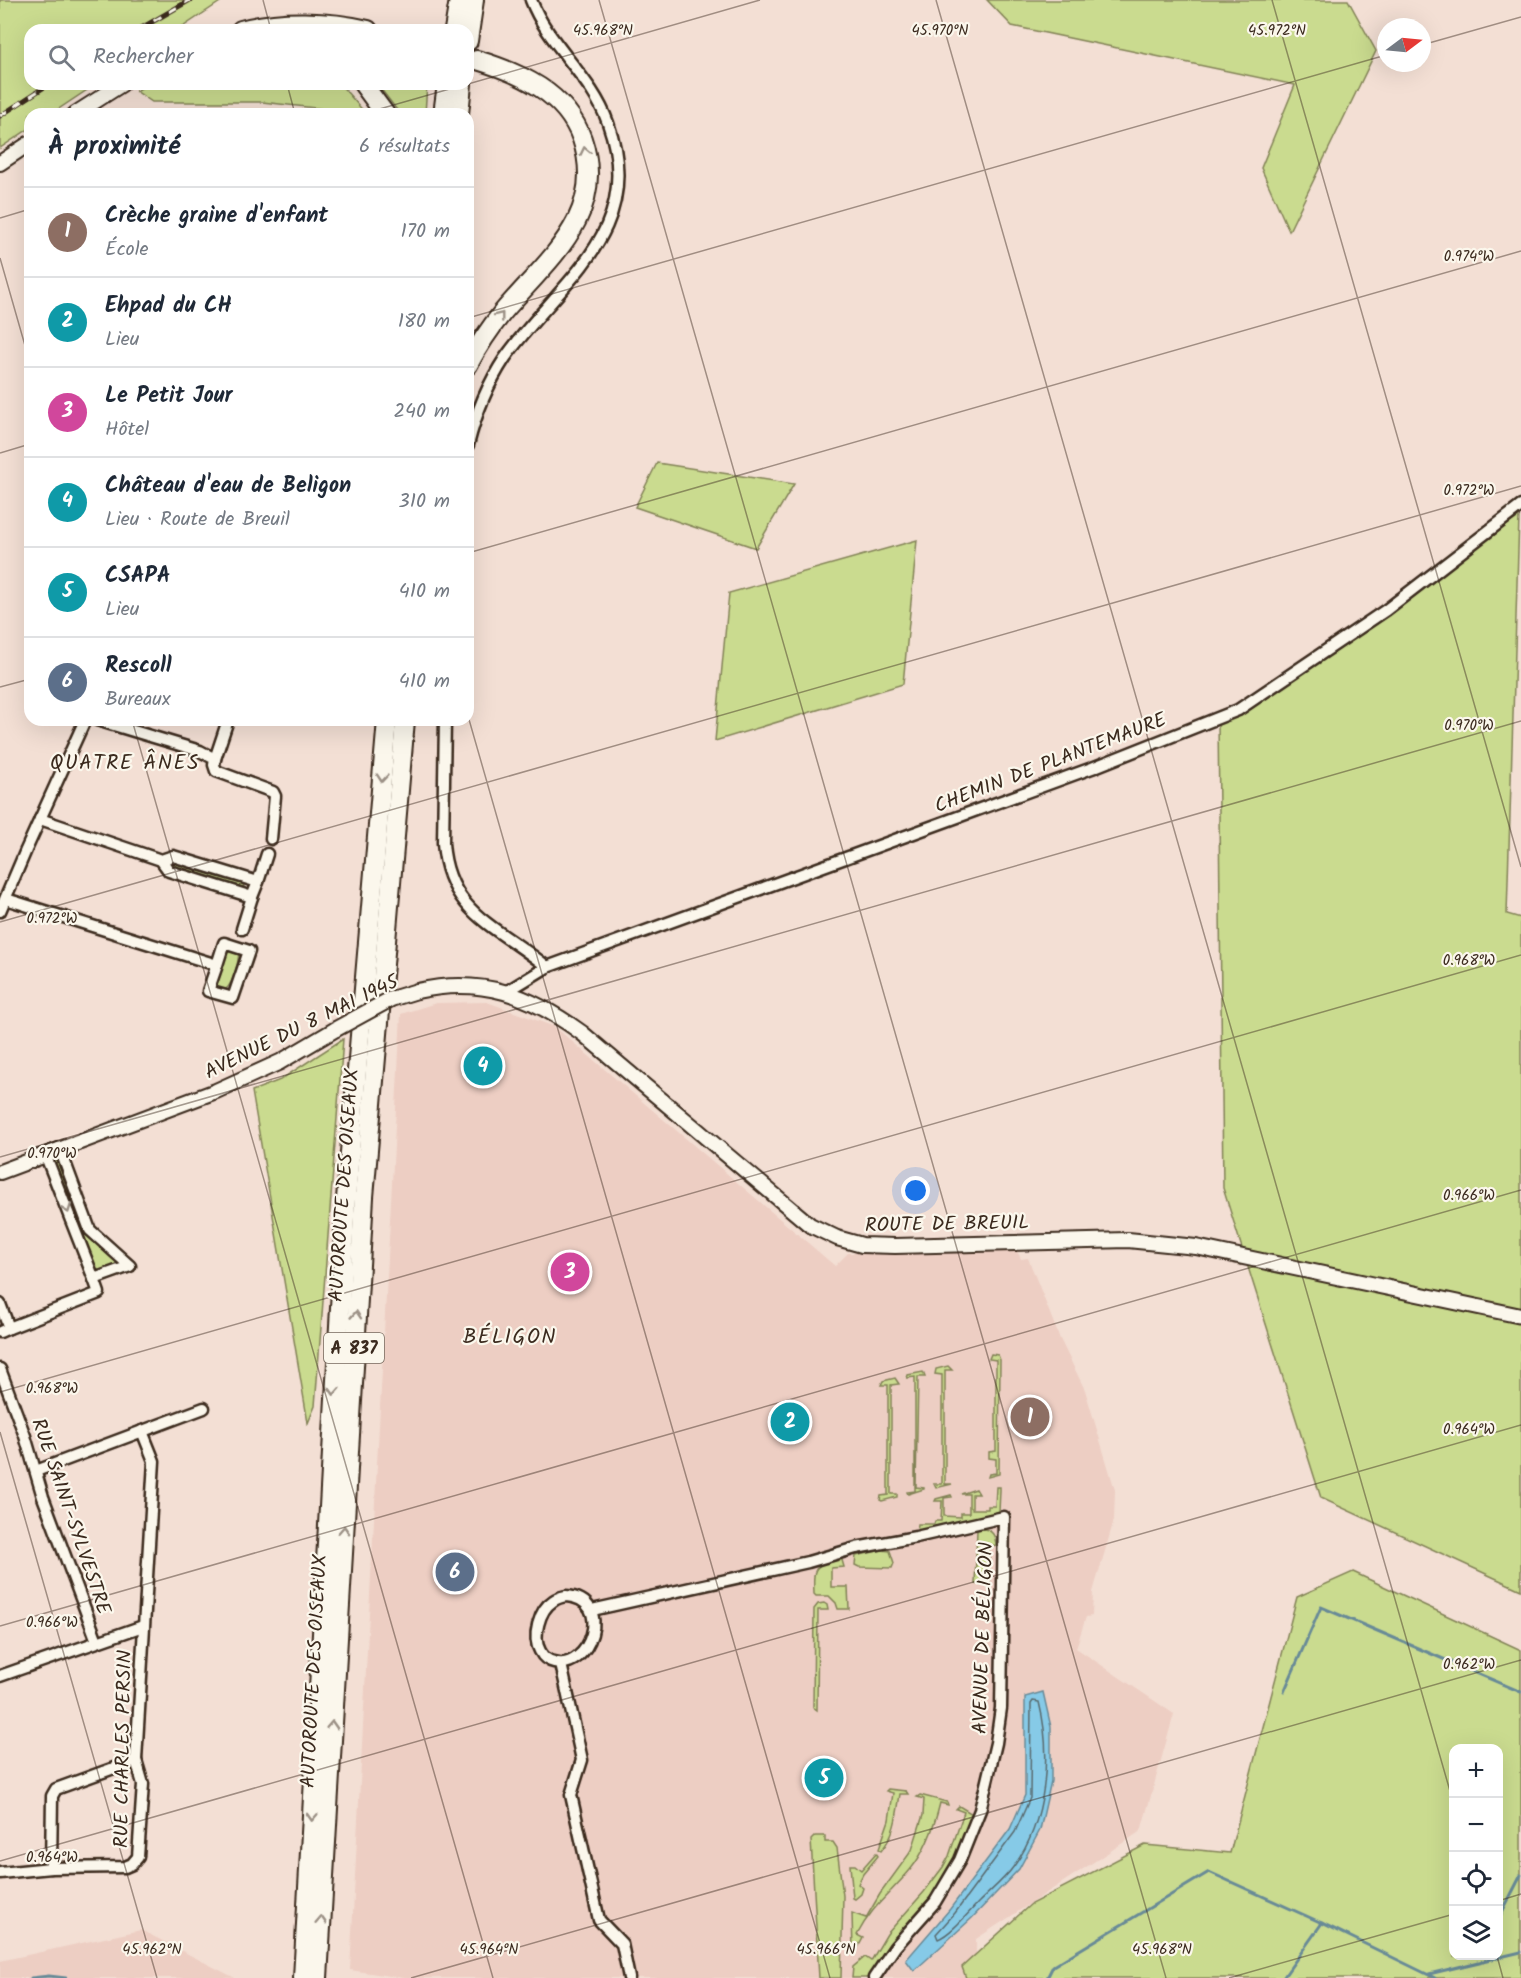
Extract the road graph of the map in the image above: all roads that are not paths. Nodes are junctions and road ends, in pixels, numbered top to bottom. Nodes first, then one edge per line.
1 (459, 0) edge
2 (474, 0) edge
3 (531, 0) edge
4 (455, 24) edge
5 (470, 24) edge
6 (477, 60) dead end
7 (113, 90) edge
8 (367, 90) edge
9 (446, 90) edge
10 (461, 90) edge
11 (84, 108) edge
12 (381, 108) edge
13 (444, 108) edge
14 (460, 108) edge
15 (24, 147) edge
16 (0, 163) edge
17 (474, 356) edge
18 (474, 425) edge
19 (1521, 506) edge
20 (82, 726) edge
21 (116, 726) edge
22 (226, 726) edge
23 (386, 726) edge
24 (404, 726) edge
25 (445, 726) edge
26 (215, 759) junction
27 (40, 819) junction
28 (271, 839) dead end
29 (267, 854) dead end
30 (161, 860) junction
31 (258, 882) junction
32 (252, 897) junction
33 (6, 898) junction
34 (0, 911) edge
35 (242, 929) dead end
36 (217, 965) junction
37 (547, 967) junction
38 (417, 991) joint
39 (506, 992) junction
40 (60, 1149) junction
41 (45, 1154) junction
42 (0, 1172) edge
43 (94, 1279) junction
44 (0, 1304) edge
45 (1521, 1316) edge
46 (5, 1330) edge
47 (0, 1369) edge
48 (204, 1408) dead end
49 (142, 1431) junction
50 (36, 1471) junction
51 (592, 1610) junction
52 (144, 1626) junction
53 (97, 1641) junction
54 (561, 1664) junction
55 (0, 1676) edge
56 (136, 1760) junction
57 (51, 1868) junction
58 (0, 1873) edge
59 (303, 1978) edge
60 (318, 1978) edge
61 (629, 1978) edge
62 (874, 1978) edge

1 - 4 highway
2 - 5 highway
3 - 18 street
17 -> 6 highway
7 - 11 street
8 - 12 highway
9 - 13 highway
10 - 14 highway
15 - 16 street
19 - 37 street, CHEMIN DE PLANTEMAURE
20 - 27 street
21 - 26 street
22 - 26 street
23 -> 59 highway, AUTOROUTE DES OISEAUX / A 837
60 -> 24 highway, AUTOROUTE DES OISEAUX / A 837
25 - 37 street
26 - 28 street
27 - 30 street
27 - 33 street
29 - 31 street
30 - 31 street
30 - 32 street
31 - 32 street
32 - 35 street
33 - 34 street
33 - 36 street
36 - 36 street
37 - 39 street
38 - 39 street, ROUTE DE BREUIL
38 - 40 street, AVENUE DU 8 MAI 1945, bridge
39 - 45 street, ROUTE DE BREUIL
40 - 41 street, AVENUE DU 8 MAI 1945
40 - 43 street
41 - 42 street, AVENUE DU 8 MAI 1945
41 -> 43 street
43 - 46 street
44 - 46 street
47 - 50 street, RUE SAINT-SYLVESTRE
48 - 49 street
49 - 50 street
49 - 52 street, RUE CHARLES PERSIN
50 - 53 street, RUE SAINT-SYLVESTRE
51 - 54 street
51 - 54 street
51 - 62 street, AVENUE DE BÉLIGON
52 - 53 street
52 - 56 street, RUE CHARLES PERSIN
53 - 55 street
54 - 61 street
56 - 57 street
56 - 57 street, RUE CHARLES PERSIN
57 - 58 street, RUE CHARLES PERSIN

